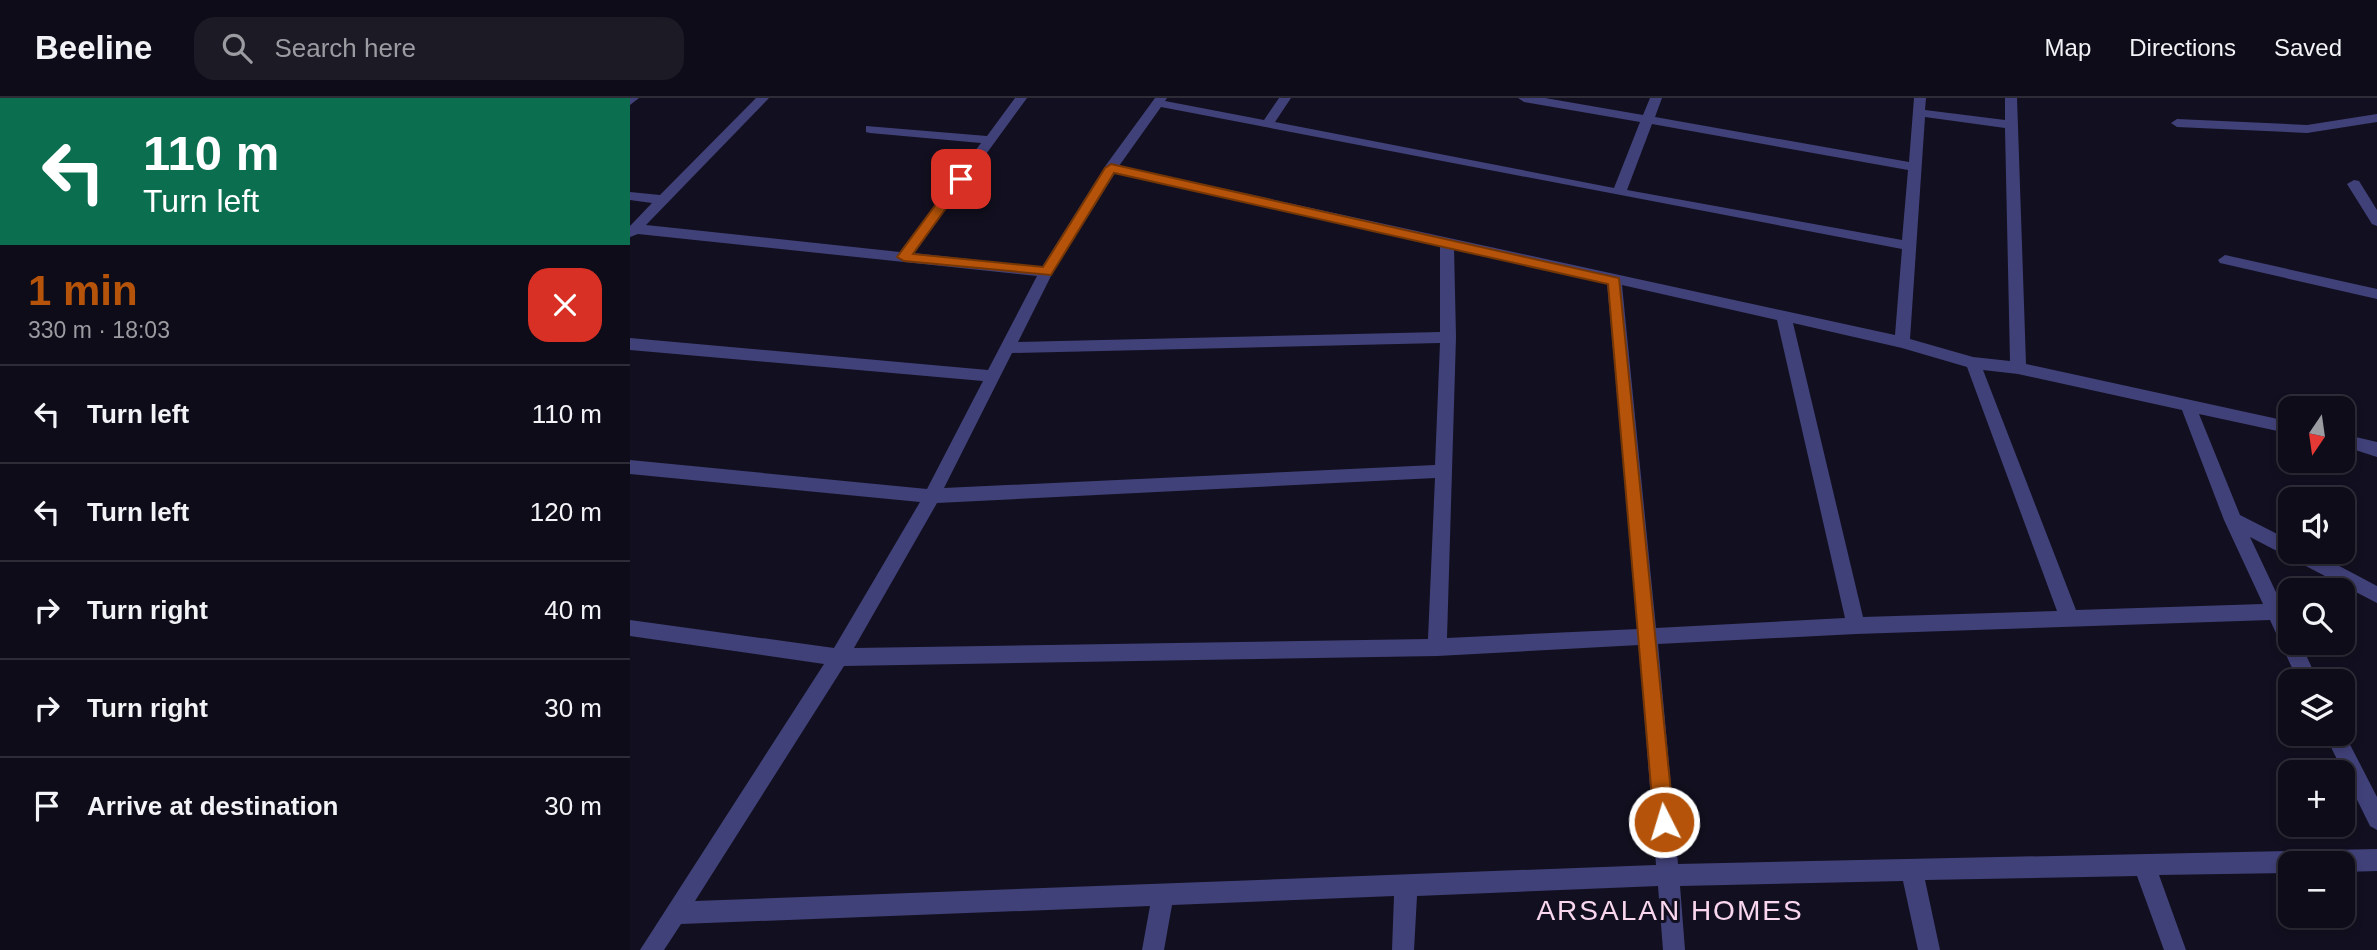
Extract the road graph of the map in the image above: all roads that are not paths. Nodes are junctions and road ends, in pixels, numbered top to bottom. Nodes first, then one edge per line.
1 (763, 98) edge
2 (1021, 98) edge
3 (1285, 98) edge
4 (1524, 98) edge
5 (1656, 98) edge
6 (1920, 98) edge
7 (2011, 98) edge
8 (1159, 101) edge
9 (1920, 113) junction
10 (2377, 118) edge
11 (1648, 120) junction
12 (2177, 123) dead end
13 (1267, 124) junction
14 (2012, 125) junction
15 (870, 129) dead end
16 (990, 140) junction
17 (1915, 167) junction
18 (1111, 168) junction
19 (2354, 184) dead end
20 (1619, 193) junction
21 (630, 196) edge
22 (664, 200) junction
23 (2377, 221) edge
24 (633, 231) edge
25 (1447, 244) junction
26 (1909, 246) junction
27 (904, 257) junction
28 (2225, 260) dead end
29 (1046, 272) junction
30 (1615, 281) junction
31 (2377, 294) edge
32 (1784, 317) junction
33 (1448, 337) junction
34 (1902, 342) junction
35 (630, 344) edge
36 (1007, 348) junction
37 (1973, 363) junction
38 (2018, 368) junction
39 (992, 376) junction
40 (2188, 406) junction
41 (2278, 425) edge
42 (2356, 444) edge
43 (2377, 450) edge
44 (630, 467) edge
45 (1443, 471) junction
46 (932, 496) junction
47 (2233, 520) junction
48 (2278, 544) edge
49 (2317, 564) edge
50 (2377, 595) edge
51 (2274, 612) junction
52 (2070, 620) junction
53 (1856, 626) junction
54 (630, 628) edge
55 (1648, 637) junction
56 (1437, 647) junction
57 (839, 657) junction
58 (2302, 669) edge
59 (2340, 746) edge
60 (2377, 819) edge
61 (2377, 860) edge
62 (2144, 865) junction
63 (1912, 870) junction
64 (1668, 875) junction
65 (1406, 885) junction
66 (1163, 894) junction
67 (674, 913) junction
68 (651, 950) edge
69 (1153, 950) edge
70 (1403, 950) edge
71 (1674, 950) edge
72 (1929, 950) edge
73 (2175, 950) edge

1 - 22 street
2 - 16 street
3 - 13 street
4 - 11 street
5 - 11 street
6 - 9 street
7 - 14 street
8 - 13 street
8 - 18 street
9 - 14 street
9 - 17 street
10 - 12 street
11 - 17 street
11 - 20 street
13 - 20 street
14 - 38 street
15 - 16 street
16 - 27 street
17 - 26 street
18 - 25 street
18 - 29 street
19 - 23 street
20 - 26 street
21 - 22 street
22 - 24 street
24 - 27 street
25 - 30 street
25 - 33 street
26 - 34 street
27 - 29 street
28 - 31 street
29 - 36 street
30 - 32 street
30 - 55 street
32 - 34 street
32 - 53 street
33 - 36 street
33 - 45 street
34 - 37 street
35 - 39 street
36 - 39 street
37 - 38 street
37 - 52 street
38 - 40 street
39 - 46 street
40 - 41 street
40 - 47 street
42 - 43 street
44 - 46 street
45 - 46 street
45 - 56 street
46 - 57 street
47 - 48 street
47 - 51 street
49 - 50 street
51 - 52 street
51 - 58 street
52 - 53 street
53 - 55 street
54 - 57 street
55 - 56 street
55 - 64 street
56 - 57 street
57 - 67 street
59 - 60 street
61 - 62 street
62 - 63 street
62 - 73 street
63 - 64 street
63 - 72 street
64 - 65 street
64 - 71 street
65 - 66 street
65 - 70 street
66 - 67 street
66 - 69 street
67 - 68 street

